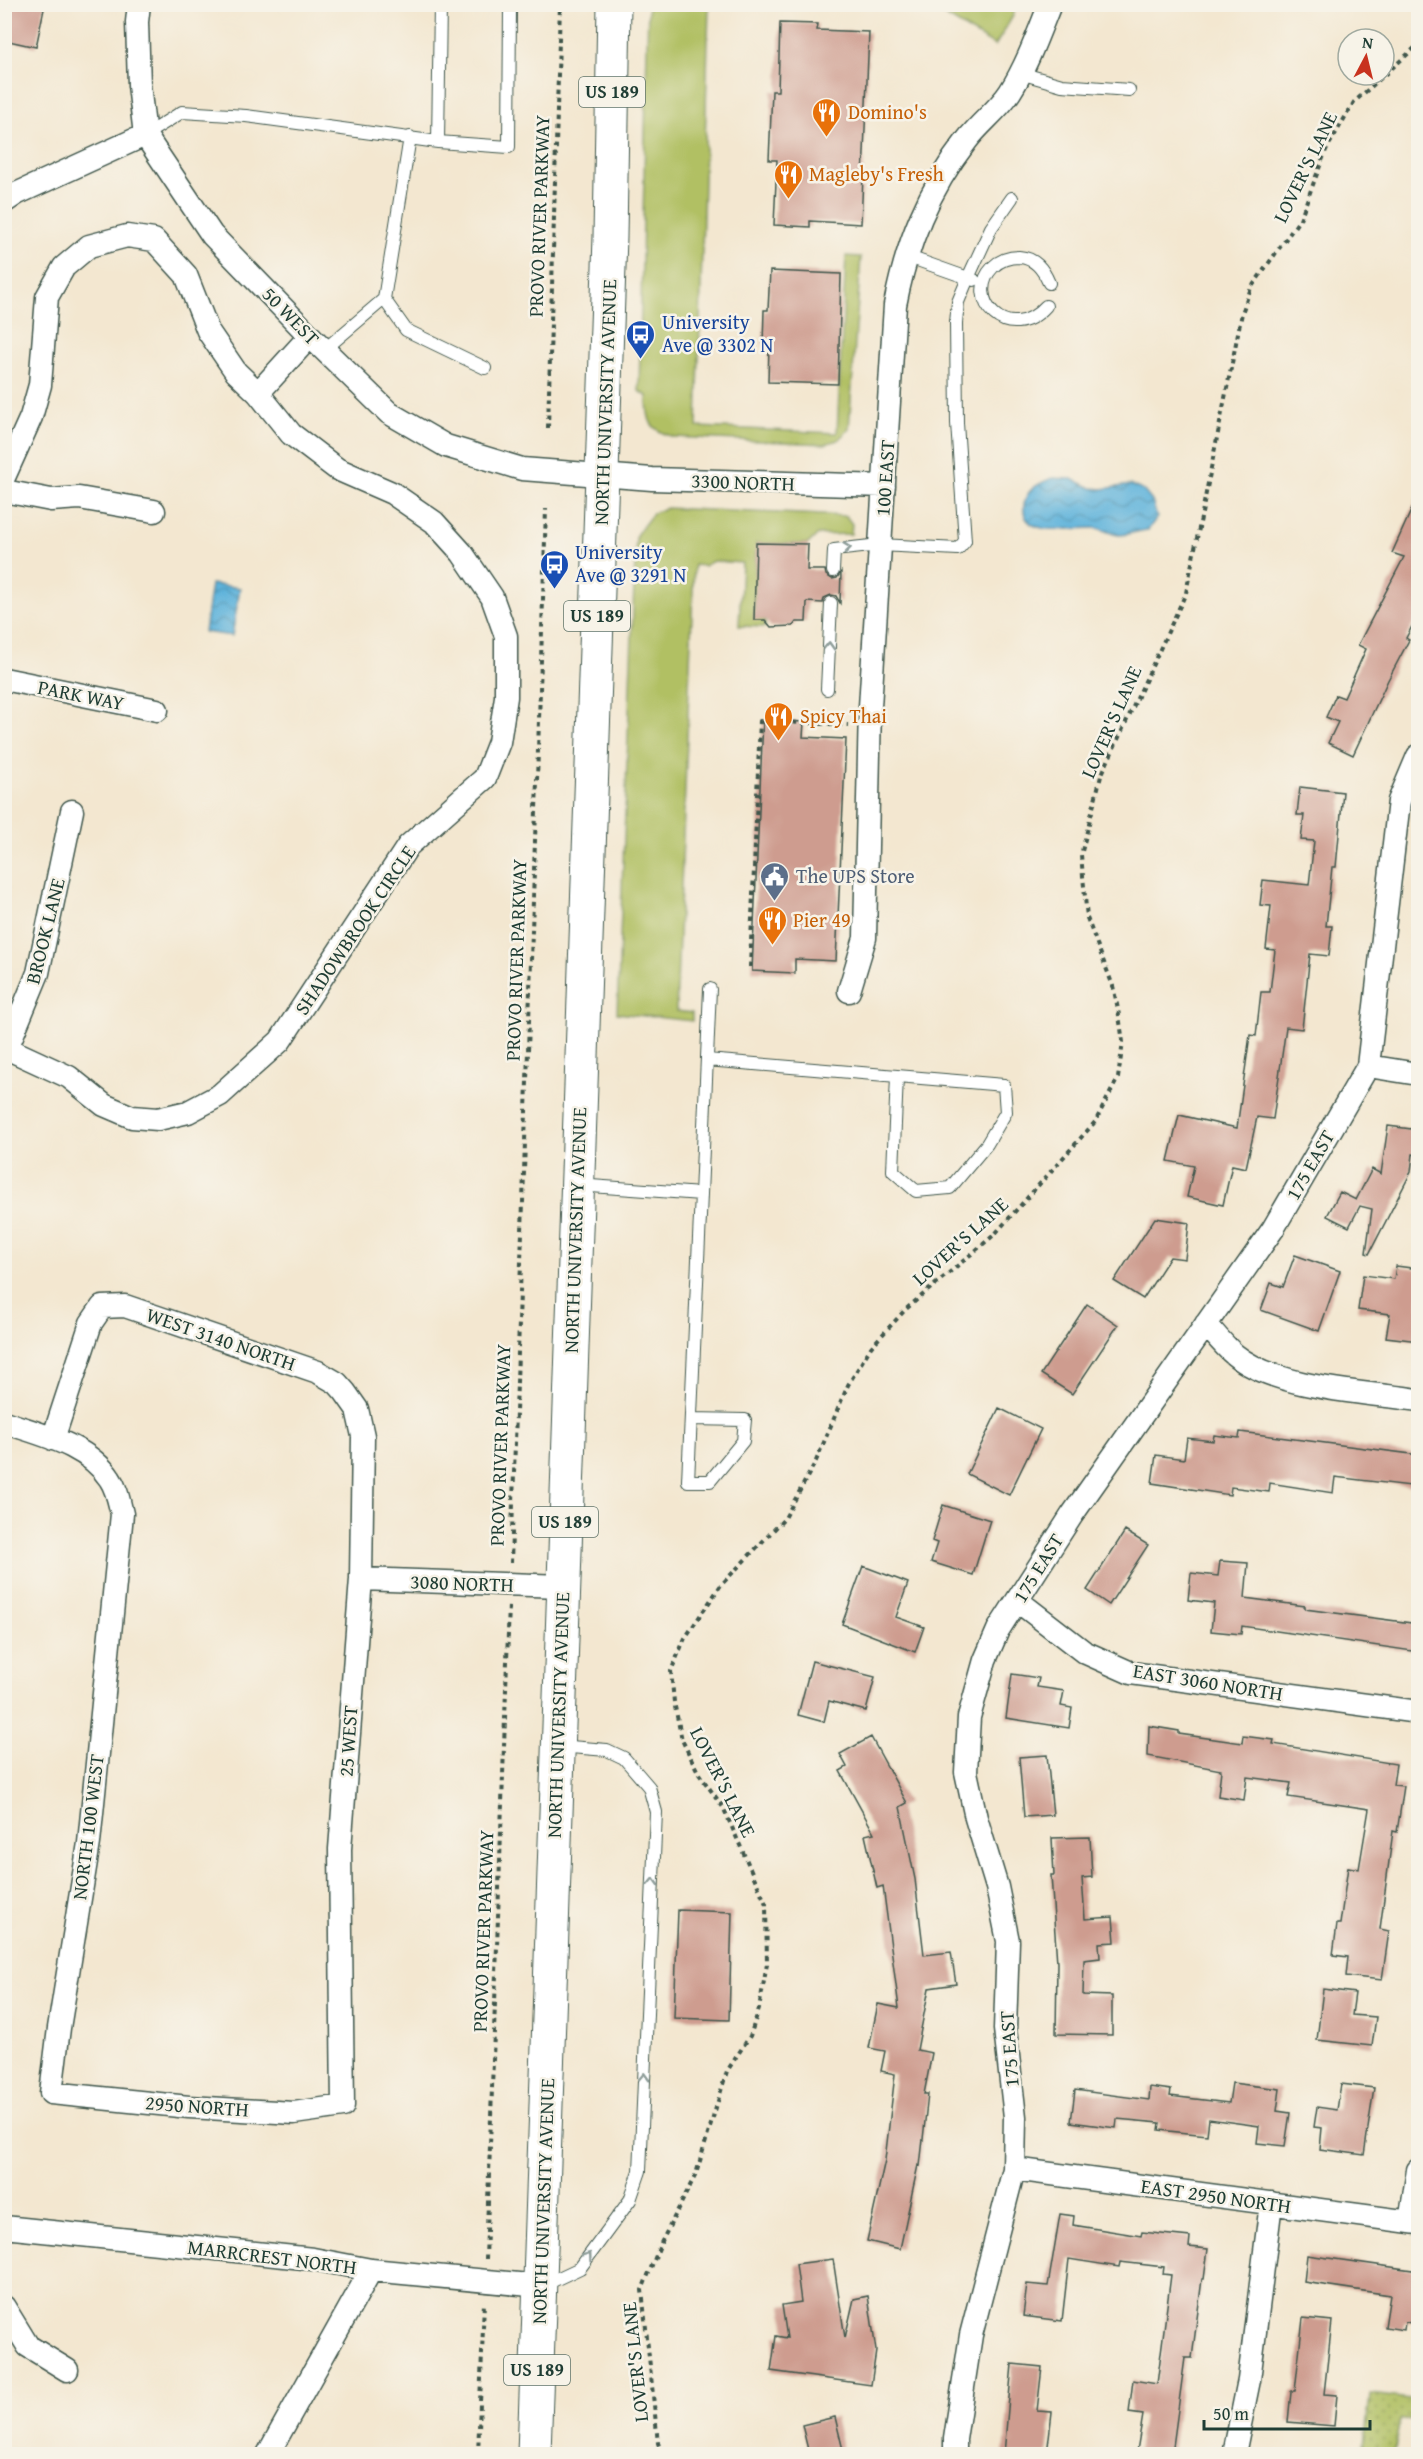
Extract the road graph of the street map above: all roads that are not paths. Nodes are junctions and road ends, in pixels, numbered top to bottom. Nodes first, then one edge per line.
1 (139, 4) edge
2 (440, 4) edge
3 (510, 4) edge
4 (614, 4) edge
5 (1050, 4) edge
6 (1020, 73) junction
7 (1129, 90) dead end
8 (145, 135) junction
9 (410, 137) junction
10 (438, 142) junction
11 (1012, 198) dead end
12 (4, 202) edge
13 (906, 256) junction
14 (968, 278) junction
15 (984, 283) junction
16 (1049, 283) dead end
17 (384, 299) junction
18 (1046, 306) dead end
19 (317, 343) junction
20 (485, 368) dead end
21 (258, 393) junction
22 (602, 474) junction
23 (4, 477) edge
24 (884, 486) junction
25 (4, 491) edge
26 (154, 511) dead end
27 (880, 545) junction
28 (833, 571) dead end
29 (831, 603) dead end
30 (4, 679) edge
31 (828, 689) dead end
32 (157, 710) dead end
33 (1417, 762) edge
34 (72, 811) dead end
35 (710, 989) dead end
36 (849, 991) dead end
37 (6, 1047) edge
38 (707, 1060) junction
39 (1368, 1066) junction
40 (1419, 1074) edge
41 (897, 1076) junction
42 (576, 1185) junction
43 (701, 1194) junction
44 (1206, 1324) junction
45 (337, 1383) joint
46 (1419, 1400) edge
47 (691, 1419) junction
48 (4, 1422) edge
49 (53, 1439) junction
50 (361, 1579) junction
51 (562, 1586) junction
52 (1018, 1601) junction
53 (1419, 1712) edge
54 (558, 1746) junction
55 (51, 2092) joint
56 (344, 2106) joint
57 (1014, 2169) junction
58 (1419, 2170) edge
59 (1271, 2203) junction
60 (1414, 2223) edge
61 (4, 2228) edge
62 (371, 2270) junction
63 (540, 2286) junction
64 (4, 2307) edge
65 (67, 2370) dead end
66 (268, 2454) edge
67 (534, 2454) edge
68 (955, 2454) edge
69 (1234, 2454) edge

1 - 8 street, 50 WEST
2 - 10 lane
3 - 10 lane
4 - 22 highway, NORTH UNIVERSITY AVENUE / US 189
5 - 6 street, 100 EAST
6 - 7 lane
6 - 13 street, 100 EAST
8 - 9 lane
8 - 12 street
8 - 19 street, 50 WEST
9 - 10 lane
9 - 17 lane
11 - 14 lane
13 - 14 lane
13 - 24 street, 100 EAST
14 - 15 lane
14 - 27 lane
15 - 16 lane
15 - 18 lane
17 - 19 lane
17 - 20 lane
19 - 21 street
19 - 22 street, 50 WEST
21 - 23 street, SHADOWBROOK CIRCLE
21 - 37 street, SHADOWBROOK CIRCLE
22 - 24 street, 3300 NORTH
22 - 42 highway, NORTH UNIVERSITY AVENUE / US 189
24 - 27 street, 100 EAST
25 - 26 street
28 -> 27 lane
27 - 36 street, 100 EAST
31 -> 29 lane
30 - 32 street, PARK WAY
33 - 39 street, 175 EAST
34 - 37 street, BROOK LANE
35 - 38 lane
38 - 41 lane
38 - 43 lane
39 - 40 street
39 - 44 street, 175 EAST
41 - 41 lane
42 - 43 lane
42 - 51 highway, NORTH UNIVERSITY AVENUE / US 189
43 - 47 lane
44 - 46 street
44 - 52 street, 175 EAST
45 - 49 street, WEST 3140 NORTH
45 - 50 street, 25 WEST
47 - 47 lane
48 - 49 street, NORTH 100 WEST
49 - 55 street, NORTH 100 WEST
50 - 51 street, 3080 NORTH
50 - 56 street, 25 WEST
51 - 54 highway, NORTH UNIVERSITY AVENUE / US 189
52 - 53 street, EAST 3060 NORTH
52 - 57 street, 175 EAST
54 - 63 highway, NORTH UNIVERSITY AVENUE / US 189
63 -> 54 lane
55 - 56 street, 2950 NORTH
57 - 59 street, EAST 2950 NORTH
57 - 68 street, 175 EAST
58 - 60 street
59 - 60 street, EAST 2950 NORTH
59 - 69 street
61 - 62 street, MARRCREST NORTH
62 - 63 street, MARRCREST NORTH
62 - 66 street
63 - 67 highway, NORTH UNIVERSITY AVENUE / US 189
64 - 65 street

